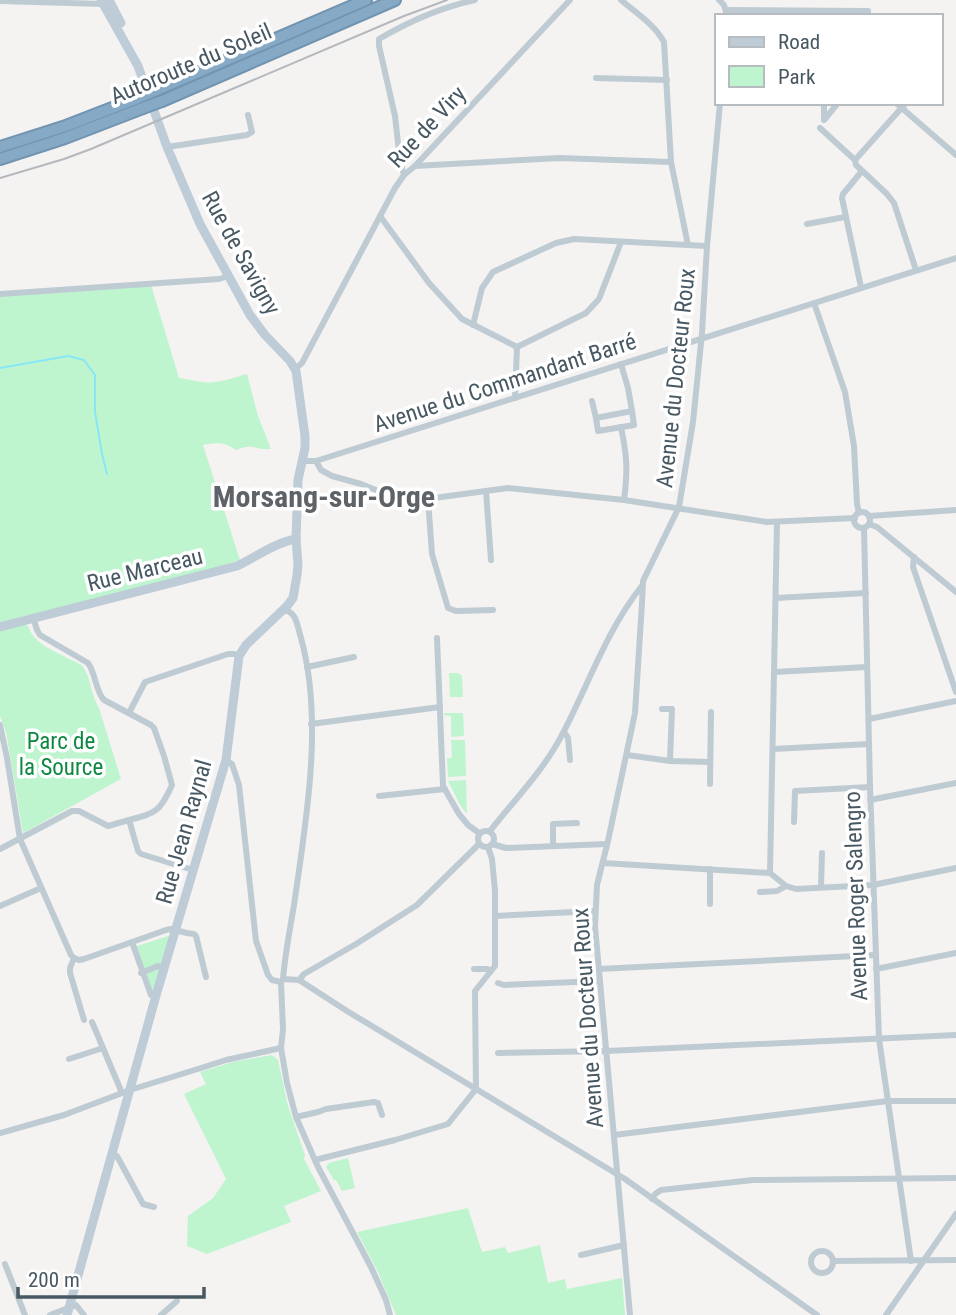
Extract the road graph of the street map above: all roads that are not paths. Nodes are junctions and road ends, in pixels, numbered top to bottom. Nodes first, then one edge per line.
1 (366, 0) edge
2 (395, 0) edge
3 (475, 0) edge
4 (570, 0) edge
5 (621, 0) edge
6 (719, 0) edge
7 (0, 1) edge
8 (105, 1) edge
9 (727, 13) edge
10 (820, 13) edge
11 (868, 14) edge
12 (596, 78) dead end
13 (667, 80) junction
14 (159, 95) junction
15 (140, 103) junction
16 (720, 105) edge
17 (824, 105) edge
18 (836, 105) edge
19 (901, 105) edge
20 (248, 115) dead end
21 (820, 128) dead end
22 (0, 147) edge
23 (167, 147) junction
24 (956, 155) edge
25 (0, 159) edge
26 (855, 160) junction
27 (671, 162) junction
28 (415, 166) junction
29 (862, 171) junction
30 (404, 175) junction
31 (380, 216) junction
32 (845, 217) junction
33 (807, 224) dead end
34 (621, 242) junction
35 (688, 245) junction
36 (708, 246) junction
37 (956, 258) edge
38 (916, 270) junction
39 (229, 276) junction
40 (861, 287) junction
41 (0, 294) edge
42 (814, 303) junction
43 (473, 325) junction
44 (701, 339) junction
45 (517, 347) junction
46 (621, 364) junction
47 (295, 369) junction
48 (514, 398) junction
49 (592, 401) dead end
50 (632, 411) junction
51 (596, 418) junction
52 (621, 427) junction
53 (303, 461) junction
54 (316, 461) junction
55 (486, 491) junction
56 (428, 499) junction
57 (624, 500) junction
58 (679, 507) junction
59 (956, 510) edge
60 (857, 515) junction
61 (777, 522) junction
62 (867, 523) junction
63 (296, 539) junction
64 (914, 557) junction
65 (491, 560) dead end
66 (641, 587) junction
67 (453, 592) dead end
68 (956, 592) edge
69 (866, 593) junction
70 (444, 594) junction
71 (776, 598) junction
72 (283, 610) junction
73 (494, 610) dead end
74 (33, 617) junction
75 (0, 627) edge
76 (437, 638) dead end
77 (239, 656) junction
78 (354, 657) dead end
79 (307, 667) junction
80 (867, 667) junction
81 (775, 672) junction
82 (956, 692) edge
83 (956, 701) edge
84 (440, 707) junction
85 (662, 709) dead end
86 (711, 712) dead end
87 (129, 713) junction
88 (869, 719) junction
89 (311, 724) junction
90 (1, 729) edge
91 (564, 732) junction
92 (869, 744) junction
93 (2, 747) edge
94 (773, 749) junction
95 (627, 755) junction
96 (226, 760) junction
97 (570, 760) dead end
98 (670, 761) junction
99 (710, 762) junction
100 (956, 783) edge
101 (710, 784) dead end
102 (870, 788) junction
103 (445, 789) junction
104 (379, 796) dead end
105 (870, 800) junction
106 (129, 820) junction
107 (794, 822) dead end
108 (577, 823) dead end
109 (490, 831) junction
110 (479, 833) junction
111 (20, 839) junction
112 (479, 844) junction
113 (607, 845) junction
114 (490, 846) junction
115 (553, 846) junction
116 (0, 849) edge
117 (822, 853) dead end
118 (603, 863) junction
119 (956, 868) edge
120 (710, 869) junction
121 (193, 870) junction
122 (770, 873) junction
123 (873, 884) junction
124 (786, 886) junction
125 (821, 887) junction
126 (41, 888) junction
127 (760, 892) dead end
128 (710, 904) dead end
129 (0, 906) edge
130 (595, 911) junction
131 (495, 916) junction
132 (176, 929) junction
133 (132, 942) junction
134 (956, 953) edge
135 (875, 955) junction
136 (74, 958) junction
137 (164, 969) junction
138 (474, 969) dead end
139 (599, 969) junction
140 (876, 969) junction
141 (491, 971) junction
142 (141, 973) junction
143 (205, 977) dead end
144 (282, 980) junction
145 (299, 980) junction
146 (600, 981) junction
147 (498, 983) dead end
148 (151, 995) dead end
149 (956, 1035) edge
150 (879, 1039) junction
151 (103, 1048) junction
152 (281, 1048) junction
153 (607, 1051) junction
154 (498, 1053) dead end
155 (69, 1059) dead end
156 (476, 1090) junction
157 (126, 1091) junction
158 (888, 1101) junction
159 (956, 1101) edge
160 (382, 1115) dead end
161 (296, 1117) junction
162 (0, 1124) edge
163 (1, 1133) edge
164 (614, 1135) junction
165 (112, 1153) junction
166 (315, 1160) junction
167 (617, 1175) junction
168 (899, 1178) junction
169 (956, 1178) edge
170 (619, 1189) junction
171 (643, 1193) junction
172 (652, 1199) junction
173 (154, 1207) dead end
174 (956, 1214) edge
175 (624, 1245) junction
176 (581, 1255) dead end
177 (956, 1260) edge
178 (833, 1261) dead end
179 (911, 1261) junction
180 (923, 1261) junction
181 (5, 1264) dead end
182 (177, 1301) dead end
183 (68, 1311) edge
184 (25, 1315) edge
185 (50, 1315) edge
186 (84, 1315) edge
187 (161, 1315) edge
188 (390, 1315) edge
189 (630, 1315) edge
190 (817, 1315) edge
191 (886, 1315) edge

1 - 14 highway, Autoroute du Soleil
2 - 14 highway, Autoroute du Soleil
3 - 30 street
4 - 28 street, Rue de Viry
5 - 13 street
6 - 9 street
7 - 8 street
8 - 23 main road, Rue de Savigny
9 - 10 street
10 - 11 street
12 - 13 street
13 - 27 street
14 - 15 highway, Autoroute du Soleil, bridge
15 - 22 highway, Autoroute du Soleil
15 - 25 highway, Autoroute du Soleil
16 - 36 street, Avenue du Docteur Roux
17 - 18 street
19 - 24 street
19 - 26 street
20 - 23 street
21 - 26 street
23 - 39 main road, Rue de Savigny
26 - 29 street
27 - 28 street
27 - 35 street
28 - 30 street, Rue de Viry
29 - 32 street
29 - 38 street
30 - 31 street, Rue de Viry
31 - 43 street
31 - 47 street, Rue de Viry
32 - 33 street
32 - 40 street
34 - 35 street
34 - 43 street
34 - 45 street
35 - 36 street
36 - 44 street, Avenue du Docteur Roux
37 - 38 street, Avenue du Commandant Barré
38 - 40 street, Avenue du Commandant Barré
39 - 41 street
39 - 47 main road, Rue de Savigny
40 - 42 street, Avenue du Commandant Barré
42 - 44 street, Avenue du Commandant Barré
42 - 60 street
43 - 45 street
44 - 46 street, Avenue du Commandant Barré
44 - 58 street, Avenue du Docteur Roux
45 - 48 street
46 - 48 street, Avenue du Commandant Barré
46 - 50 street
47 - 53 main road
48 - 54 street, Avenue du Commandant Barré
49 - 51 street
50 - 51 street
50 - 52 street
51 - 52 street
52 - 57 street
53 - 54 street, Avenue du Commandant Barré
53 - 63 main road
54 - 56 street
55 - 56 street
55 - 57 street
55 - 65 street
56 - 70 street
57 - 58 street
58 - 61 street
58 - 66 street, Avenue du Docteur Roux
59 - 62 street
60 - 61 street
60 - 62 street
60 - 62 street
61 - 71 street
62 - 64 street
62 - 69 street, Avenue Roger Salengro
63 - 72 main road
63 - 74 main road, Rue Marceau
64 - 68 street
64 - 82 street
66 - 91 street
66 - 95 street, Avenue du Docteur Roux
67 - 70 street
69 - 71 street
69 - 80 street, Avenue Roger Salengro
70 - 73 street
71 - 81 street
72 - 77 main road
72 - 79 street
74 - 75 main road, Rue Marceau
74 - 87 street
76 - 84 street
77 - 87 street
77 - 96 main road, Rue Jean Raynal
78 - 79 street
79 - 89 street
80 - 81 street
80 - 88 street, Avenue Roger Salengro
81 - 94 street
83 - 88 street
84 - 89 street
84 - 103 street
85 - 98 street
86 - 99 street
87 - 106 street
88 - 92 street, Avenue Roger Salengro
89 - 144 street
90 - 93 street
91 - 97 street
91 - 109 street
92 - 94 street
92 - 102 street, Avenue Roger Salengro
93 - 111 street
94 - 122 street
95 - 98 street
95 - 113 street, Avenue du Docteur Roux
96 - 121 main road, Rue Jean Raynal
96 - 144 street
98 - 99 street
99 - 101 street
100 - 105 street
102 - 105 street, Avenue Roger Salengro
102 - 107 street
103 - 104 street
103 - 110 street
105 - 123 street, Avenue Roger Salengro
106 - 111 street
106 - 121 street
108 - 115 street
109 - 110 street
109 - 114 street
110 - 112 street
111 - 116 street
111 - 126 street
112 - 114 street
112 - 145 street
113 - 115 street
113 - 118 street, Avenue du Docteur Roux
114 - 115 street
114 - 131 street
117 - 125 street
118 - 120 street
118 - 130 street, Avenue du Docteur Roux
119 - 123 street
120 - 122 street
120 - 128 street
121 - 132 main road, Rue Jean Raynal
122 - 124 street
123 - 125 street
123 - 135 street, Avenue Roger Salengro
124 - 125 street
124 - 127 street
126 - 129 street
126 - 136 street
130 - 131 street
130 - 139 street, Avenue du Docteur Roux
131 - 141 street
132 - 133 street
132 - 137 main road, Rue Jean Raynal
132 - 143 street
133 - 136 street
133 - 142 street
134 - 140 street
135 - 139 street
135 - 140 street, Avenue Roger Salengro
136 - 151 street
137 - 142 street
137 - 157 main road, Rue Jean Raynal
138 - 141 street
139 - 146 street, Avenue du Docteur Roux
140 - 150 street, Avenue Roger Salengro
141 - 156 street
142 - 148 street
144 - 145 street
144 - 152 street
145 - 156 street
146 - 147 street
146 - 153 street, Avenue du Docteur Roux
149 - 150 street
150 - 153 street
150 - 158 street, Avenue Roger Salengro
151 - 155 street
151 - 157 street
152 - 157 street
152 - 161 street
153 - 154 street
153 - 164 street, Avenue du Docteur Roux
156 - 166 street
156 - 167 street
157 - 163 street
157 - 165 main road, Rue Jean Raynal
158 - 159 street
158 - 164 street
158 - 168 street, Avenue Roger Salengro
160 - 161 street
161 - 166 street
162 - 163 street
164 - 167 street, Avenue du Docteur Roux
165 - 173 street
165 - 183 main road, Rue Jean Raynal
166 - 188 street
167 - 170 street, Avenue du Docteur Roux
167 - 171 street
168 - 169 street
168 - 172 street
168 - 179 street, Avenue Roger Salengro
170 - 171 street
170 - 175 street, Avenue du Docteur Roux
171 - 172 street
172 - 190 street
174 - 180 street
175 - 176 street
175 - 189 street, Avenue du Docteur Roux
177 - 180 street
178 - 179 street
179 - 180 street
180 - 191 street
181 - 184 street
182 - 187 street
183 - 185 street
183 - 186 street

